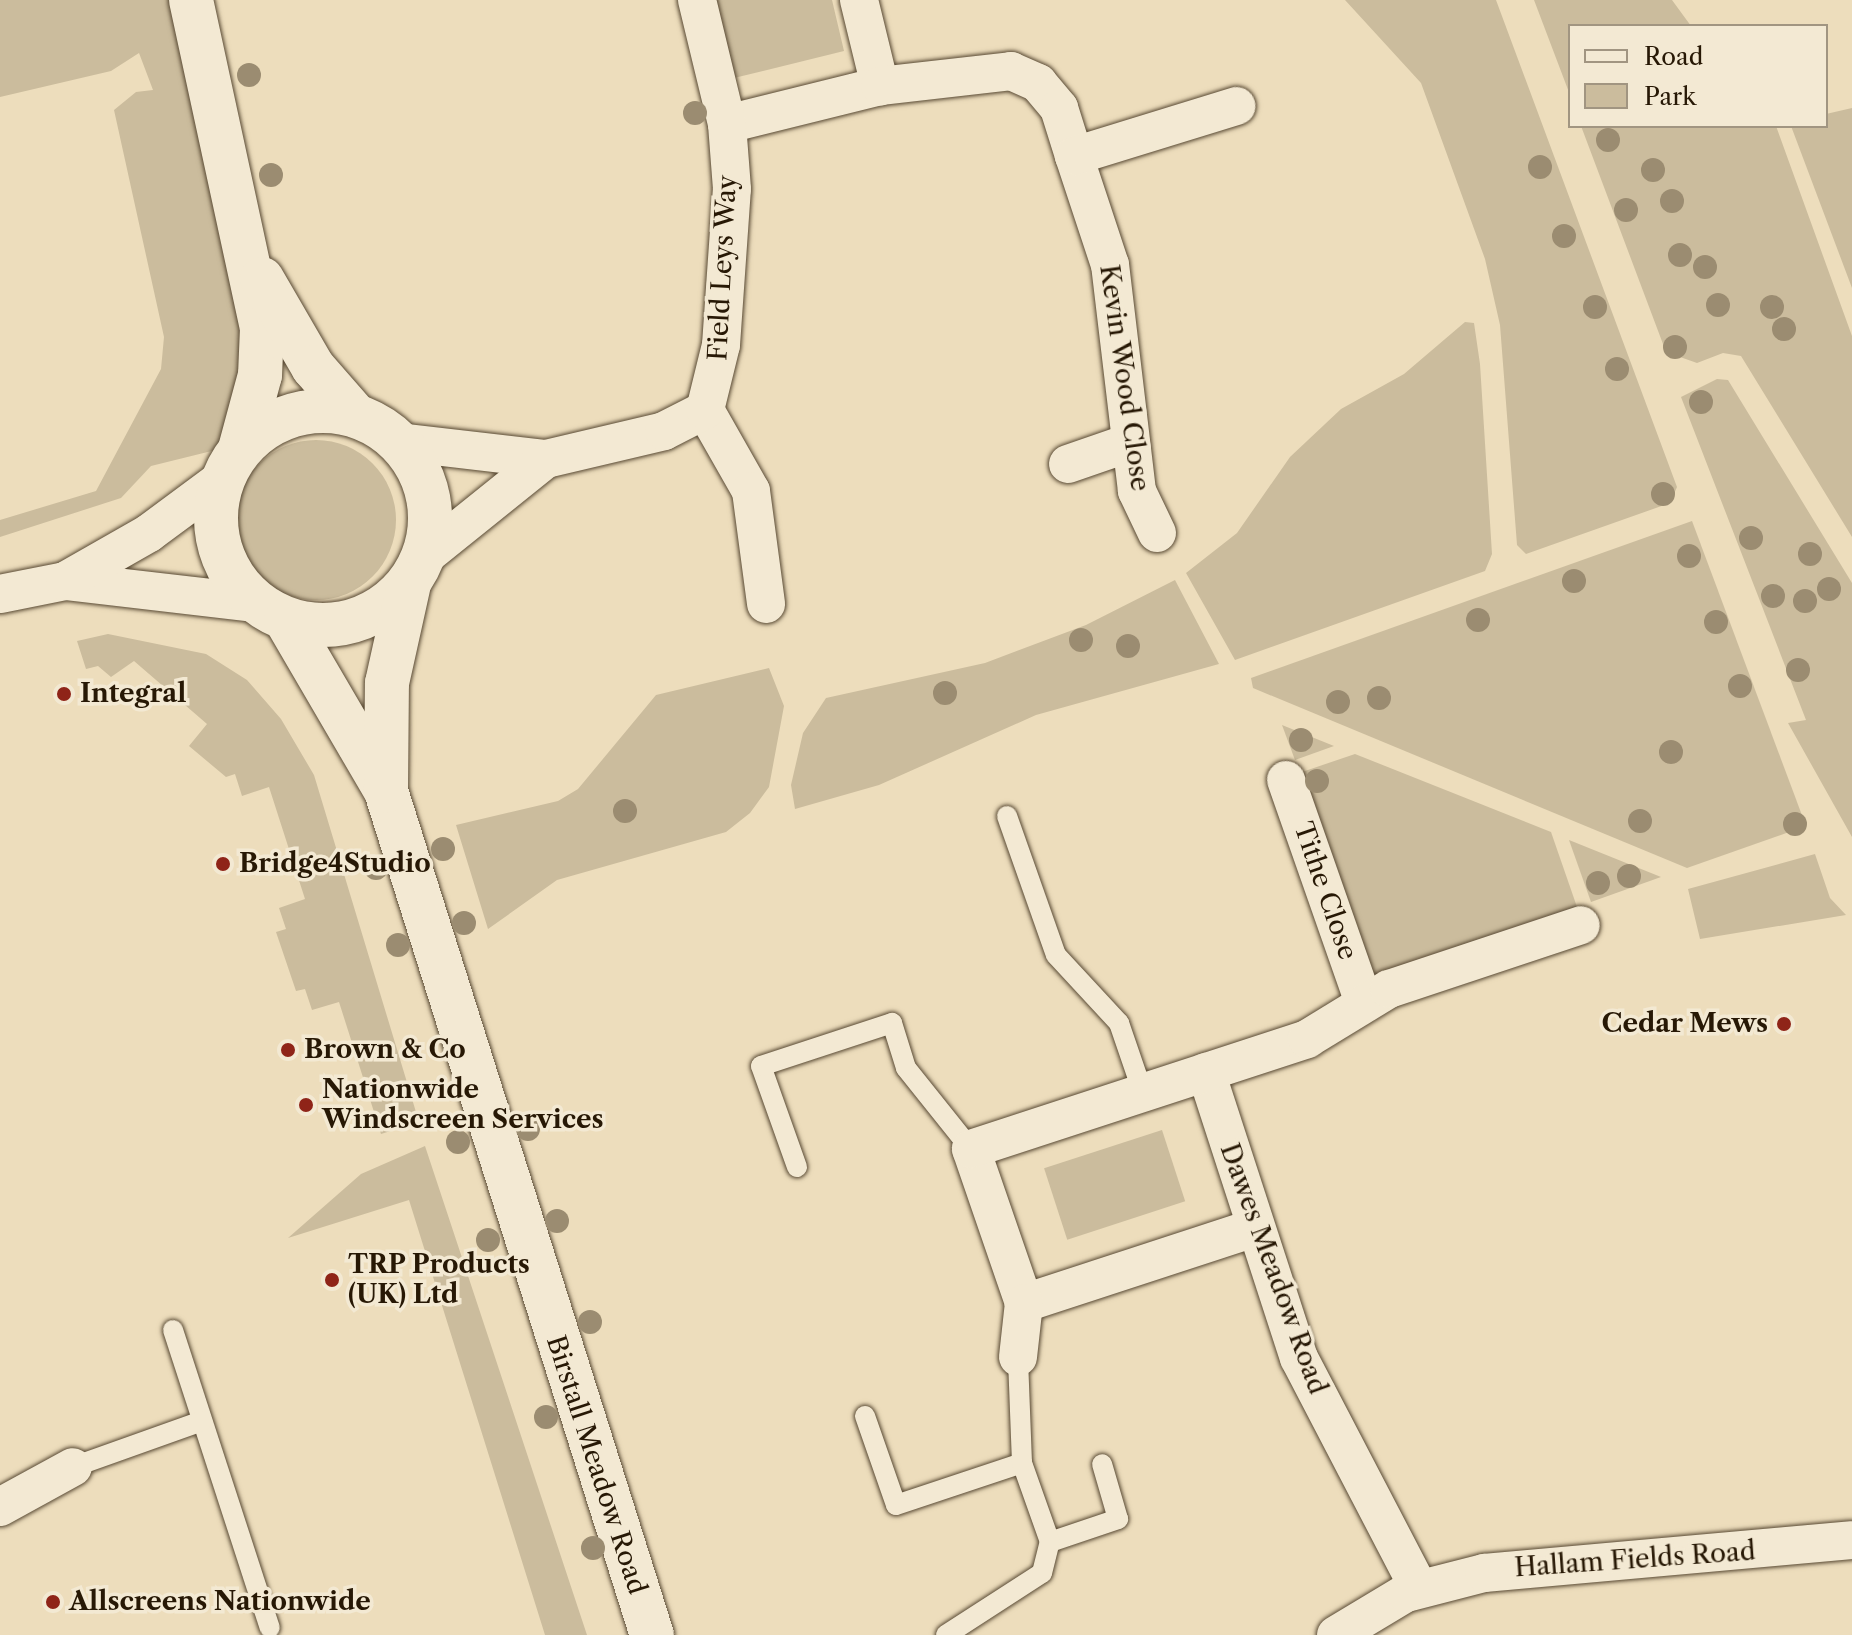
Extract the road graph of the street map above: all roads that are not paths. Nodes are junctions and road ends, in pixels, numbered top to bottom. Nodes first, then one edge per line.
1 (191, 0) edge
2 (697, 0) edge
3 (859, 0) edge
4 (880, 86) junction
5 (1237, 106) dead end
6 (727, 124) junction
7 (1074, 156) junction
8 (251, 260) junction
9 (705, 410) junction
10 (355, 415) junction
11 (399, 442) junction
12 (1129, 443) junction
13 (546, 459) junction
14 (231, 464) junction
15 (1068, 464) dead end
16 (1157, 533) dead end
17 (416, 570) junction
18 (65, 581) junction
19 (0, 594) edge
20 (766, 604) dead end
21 (271, 612) junction
22 (1286, 780) dead end
23 (386, 791) junction
24 (1007, 816) dead end
25 (1581, 925) dead end
26 (1364, 1003) junction
27 (1206, 1072) junction
28 (1143, 1093) junction
29 (971, 1149) junction
30 (797, 1167) dead end
31 (1254, 1228) junction
32 (1024, 1303) junction
33 (173, 1330) dead end
34 (1018, 1357) joint
35 (865, 1416) dead end
36 (202, 1421) junction
37 (1022, 1463) junction
38 (1102, 1464) dead end
39 (73, 1467) joint
40 (0, 1507) edge
41 (1852, 1540) edge
42 (1050, 1542) junction
43 (1419, 1589) junction
44 (270, 1628) dead end
45 (652, 1635) edge
46 (946, 1635) edge
47 (1336, 1635) edge

1 - 8 street
2 - 6 street, Field Leys Way
3 - 4 street
4 - 6 street, Kevin Wood Close
4 - 7 street, Kevin Wood Close
5 - 7 street
6 - 9 street, Field Leys Way
7 - 12 street, Kevin Wood Close
8 - 10 street
8 - 14 street
9 - 13 street
9 - 20 street
10 - 11 street
10 - 14 street
11 - 13 street
11 - 17 street
12 - 15 street
12 - 16 street, Kevin Wood Close
13 - 17 street
14 - 18 street
14 - 21 street
17 - 21 street
17 - 23 street, Birstall Meadow Road
18 - 19 street
18 - 21 street
21 - 23 street, Birstall Meadow Road
22 - 26 street, Tithe Close
23 - 45 street, Birstall Meadow Road
24 - 28 lane
25 - 26 street
26 - 27 street
27 - 28 street
27 - 31 street, Dawes Meadow Road
28 - 29 street
29 - 30 lane
29 - 32 street
31 - 32 street
31 - 43 street, Dawes Meadow Road
32 - 34 street
33 - 36 lane
34 - 37 lane
35 - 37 lane
36 - 39 lane
36 - 44 lane
37 - 42 lane
38 - 42 lane
39 - 40 street
41 - 43 street, Hallam Fields Road
42 - 46 lane
43 - 47 street, Hallam Fields Road

